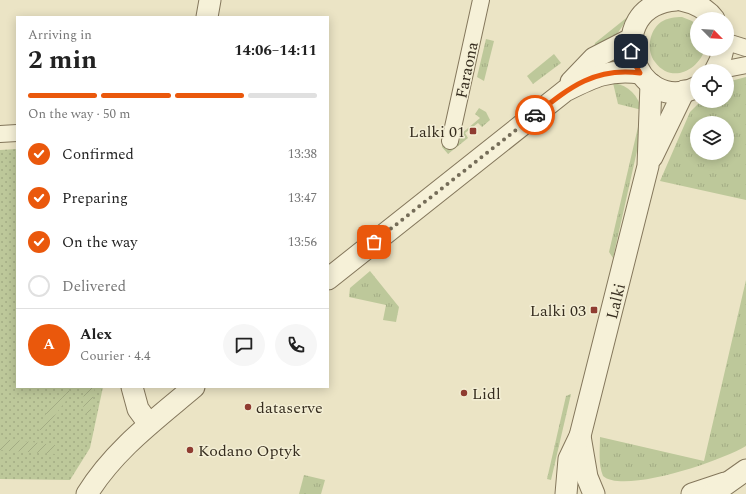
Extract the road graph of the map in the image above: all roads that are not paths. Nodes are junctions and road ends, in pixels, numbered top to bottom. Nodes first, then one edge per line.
1 (210, 0) edge
2 (481, 0) edge
3 (673, 0) edge
4 (708, 9) edge
5 (206, 16) edge
6 (631, 39) junction
7 (734, 44) edge
8 (746, 48) edge
9 (746, 65) edge
10 (734, 67) edge
11 (646, 78) junction
12 (690, 89) edge
13 (565, 91) junction
14 (16, 133) edge
15 (0, 134) edge
16 (450, 141) dead end
17 (648, 166) junction
18 (329, 278) edge
19 (132, 388) edge
20 (193, 388) edge
21 (149, 424) junction
22 (580, 436) junction
23 (746, 470) edge
24 (719, 488) edge
25 (87, 494) edge
26 (566, 494) edge
27 (594, 494) edge
28 (692, 494) edge

1 - 5 street
2 - 16 street, Faraona
3 - 4 street
3 - 6 street
6 - 11 street
6 - 13 street
7 - 8 street
9 - 10 street
11 - 12 street
11 - 13 street
11 - 17 street, Lalki
12 - 17 street, Lalki
13 - 18 street
14 - 15 street
17 - 22 street, Lalki
19 - 21 street
20 - 21 street
21 - 25 street
22 - 26 street, Lalki
22 - 27 street, Lalki
23 - 24 street
24 - 28 street

